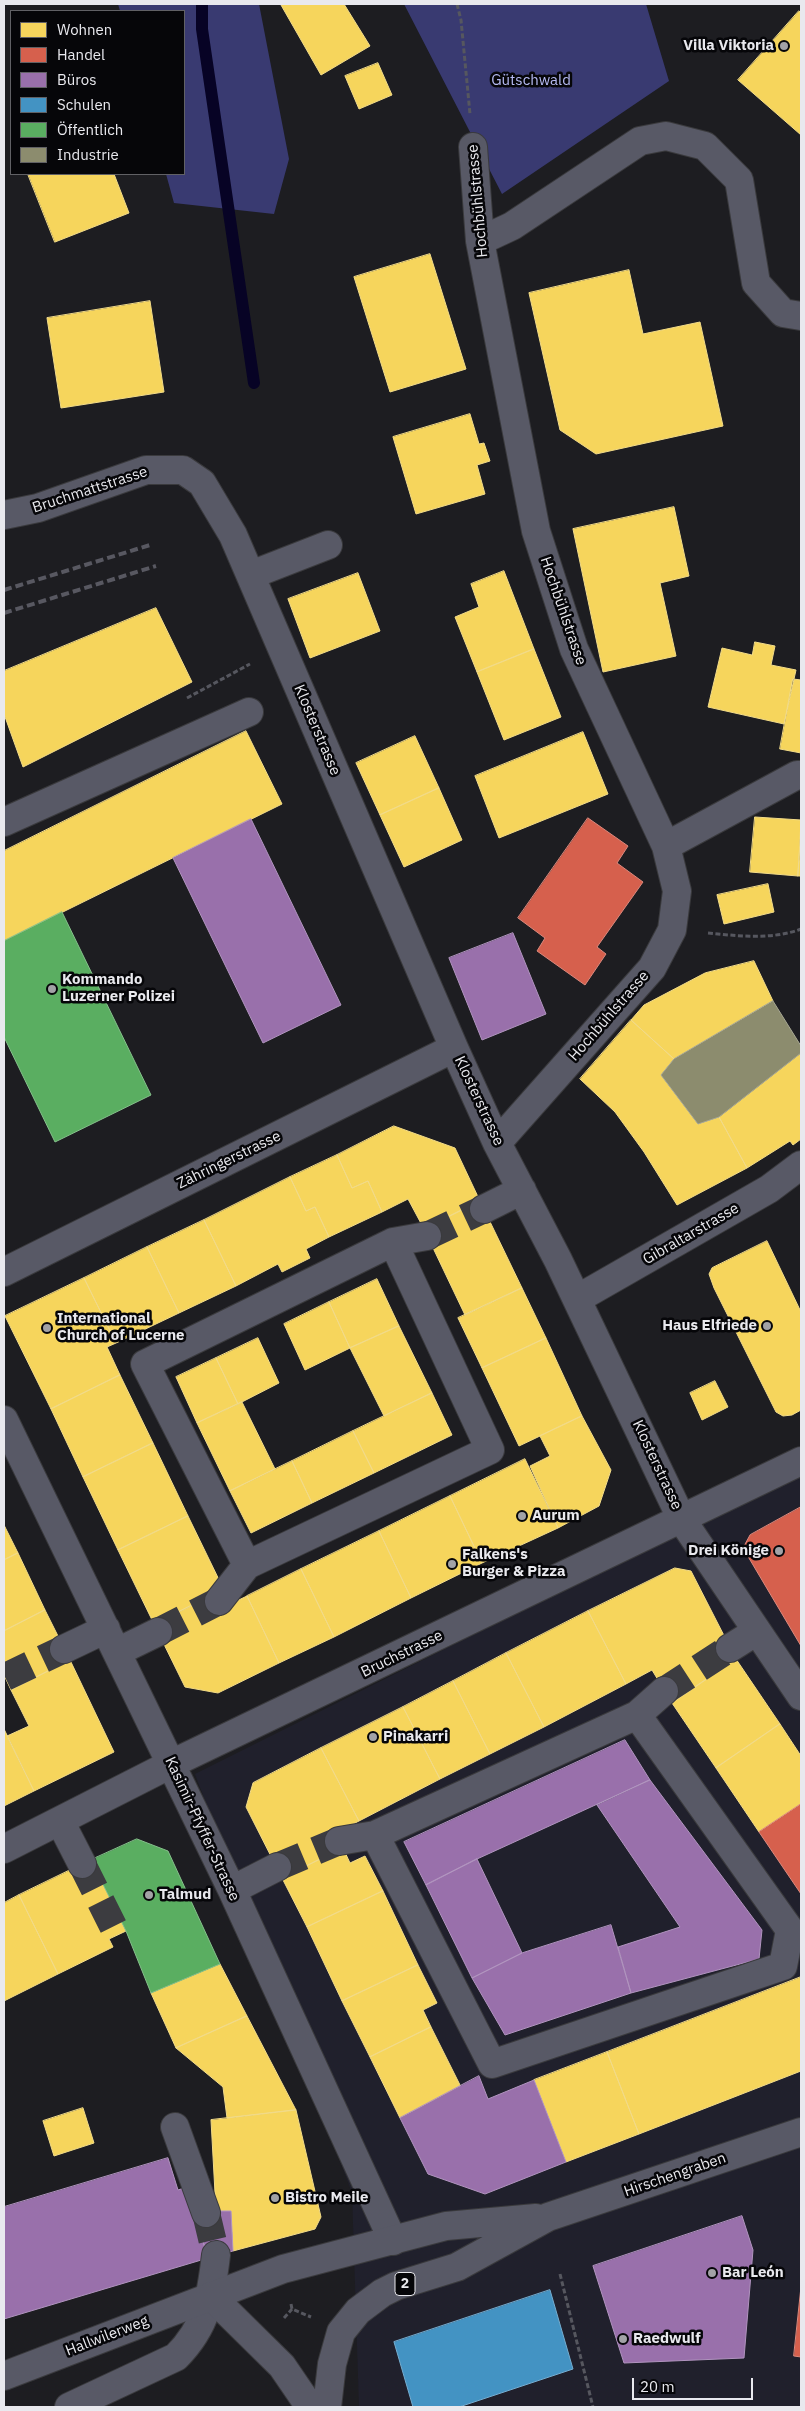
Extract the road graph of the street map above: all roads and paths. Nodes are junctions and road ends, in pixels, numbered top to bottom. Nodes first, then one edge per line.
1 (457, 4) edge
2 (473, 146) joint
3 (480, 241) junction
4 (801, 316) edge
5 (202, 483) joint
6 (4, 515) edge
7 (328, 545) dead end
8 (251, 575) junction
9 (253, 662) dead end
10 (209, 686) dead end
11 (249, 712) dead end
12 (801, 775) edge
13 (4, 822) edge
14 (666, 846) junction
15 (801, 929) edge
16 (672, 930) junction
17 (454, 1048) junction
18 (497, 1143) junction
19 (801, 1165) edge
20 (769, 1189) junction
21 (522, 1190) junction
22 (801, 1191) edge
23 (484, 1209) tunnel mouth
24 (427, 1236) tunnel mouth
25 (393, 1242) junction
26 (4, 1272) edge
27 (577, 1299) junction
28 (4, 1420) edge
29 (801, 1461) edge
30 (682, 1520) junction
31 (247, 1566) junction
32 (219, 1601) tunnel mouth
33 (757, 1631) junction
34 (158, 1632) tunnel mouth
35 (111, 1640) junction
36 (730, 1648) tunnel mouth
37 (64, 1649) tunnel mouth
38 (664, 1691) tunnel mouth
39 (801, 1696) edge
40 (637, 1714) junction
41 (171, 1764) junction
42 (60, 1821) junction
43 (376, 1836) junction
44 (339, 1841) tunnel mouth
45 (4, 1850) edge
46 (82, 1864) tunnel mouth
47 (277, 1868) tunnel mouth
48 (232, 1890) junction
49 (175, 2127) dead end
50 (801, 2132) edge
51 (206, 2213) tunnel mouth
52 (548, 2217) junction
53 (393, 2241) junction
54 (216, 2255) tunnel mouth
55 (560, 2274) dead end
56 (211, 2296) junction
57 (290, 2301) dead end
58 (315, 2319) dead end
59 (4, 2376) edge
60 (69, 2407) edge
61 (310, 2407) edge
62 (327, 2407) edge
63 (593, 2407) edge

1 - 2 path, Hochbühlstrasse
2 - 3 street, Hochbühlstrasse
3 - 4 street
3 - 14 street, Hochbühlstrasse
5 - 6 street, Bruchmattstrasse
5 - 8 street, Klosterstrasse
7 - 8 street
8 - 17 street, Klosterstrasse
9 - 10 path
11 - 13 street
12 - 14 street
14 - 16 street, Hochbühlstrasse
15 - 16 path
16 - 18 street, Hochbühlstrasse
17 - 18 street, Klosterstrasse
17 - 26 street, Zähringerstrasse
18 - 21 street, Klosterstrasse
19 - 20 street, Gibraltarstrasse
20 - 22 street
20 - 27 street, Gibraltarstrasse
21 - 23 street
21 - 27 street, Klosterstrasse
24 - 25 street
25 - 31 street
25 - 31 street
27 - 30 street, Klosterstrasse
28 - 35 street, Kasimir-Pfyffer-Strasse
29 - 30 street, Bruchstrasse
30 - 33 street, Klosterstrasse
30 - 41 street, Bruchstrasse
31 - 32 street
33 - 36 street
33 - 39 street, Klosterstrasse
34 - 35 street
35 - 37 street
35 - 41 street, Kasimir-Pfyffer-Strasse
38 - 40 street
40 - 43 street
40 - 43 street
41 - 42 street, Bruchstrasse
41 - 48 street, Kasimir-Pfyffer-Strasse
42 - 45 street, Bruchstrasse
42 - 46 street
43 - 44 street
47 - 48 street
48 - 53 street, Kasimir-Pfyffer-Strasse
49 - 51 street
50 - 52 street, Hirschengraben / 2
52 - 53 street, 2
52 - 62 street, 2
53 - 56 street, Hallwilerweg / 2
54 - 56 street
55 - 63 path
56 - 59 street, Hallwilerweg / 2
56 - 60 street
56 - 61 street
57 - 58 path

